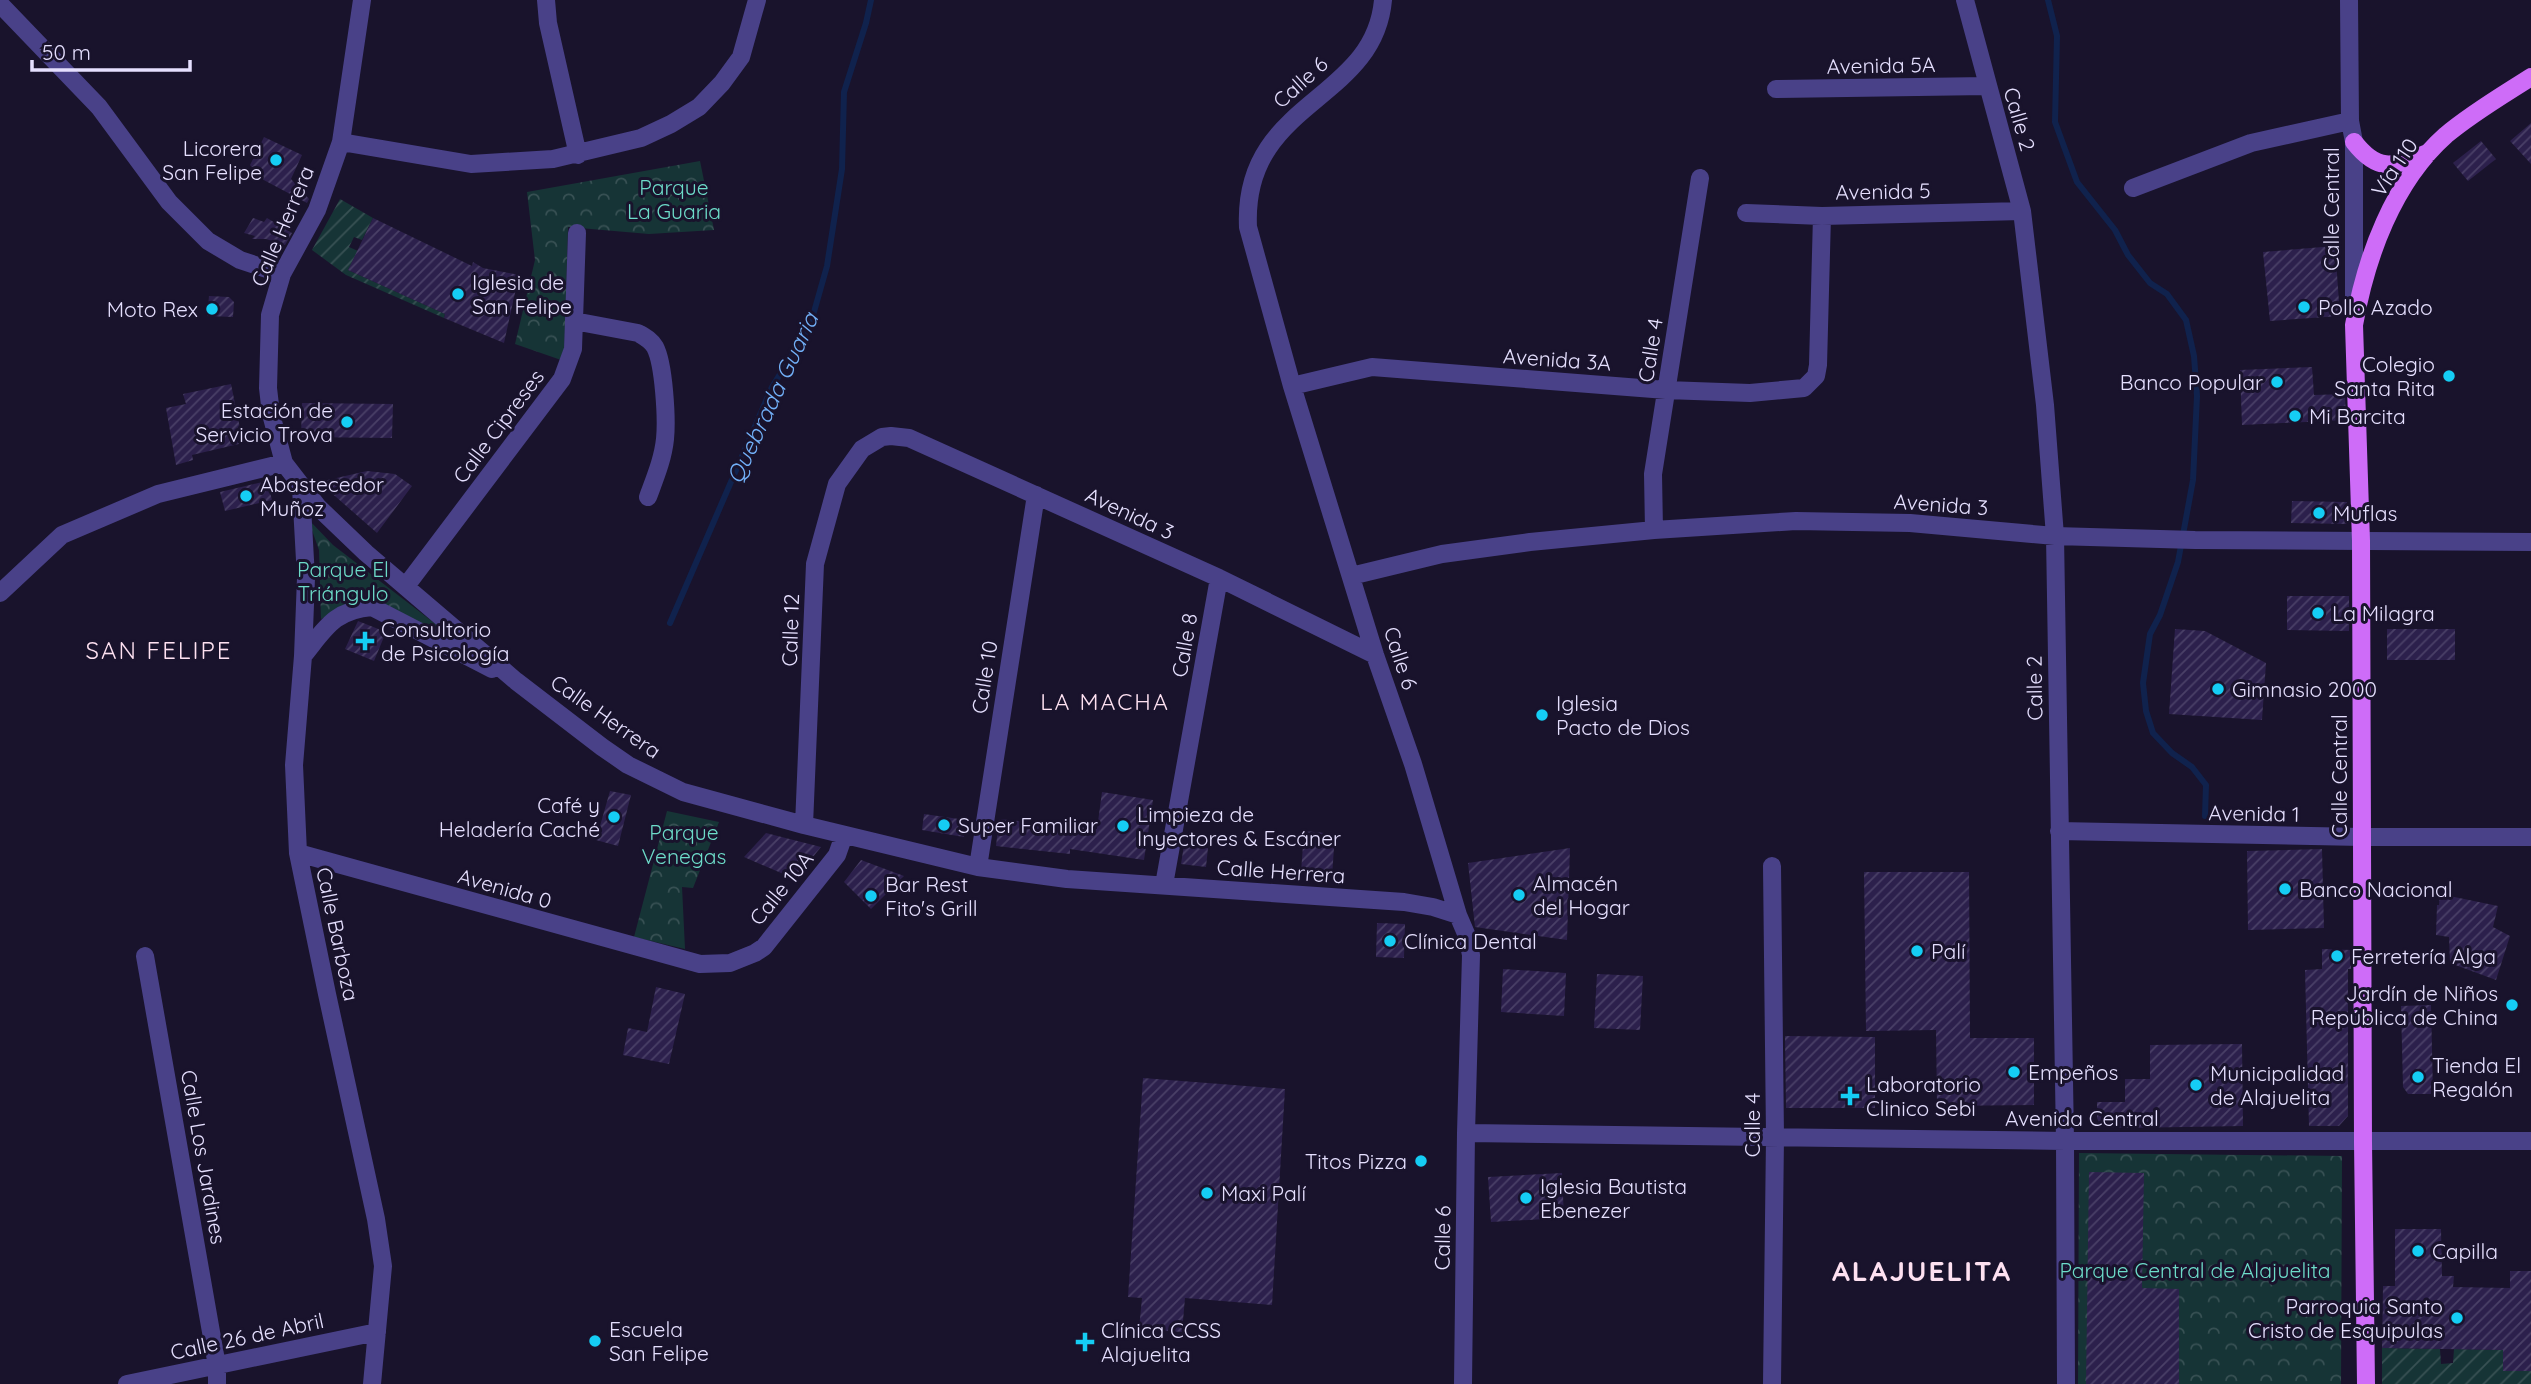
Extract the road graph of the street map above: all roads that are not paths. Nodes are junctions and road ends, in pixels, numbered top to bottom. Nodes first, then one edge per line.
1 (362, 0) edge
2 (546, 0) edge
3 (758, 0) edge
4 (1383, 0) edge
5 (1965, 0) edge
6 (2349, 0) edge
7 (0, 4) edge
8 (2531, 77) edge
9 (1987, 86) junction
10 (1776, 89) dead end
11 (2350, 121) junction
12 (341, 142) junction
13 (2354, 142) junction
14 (2428, 153) junction
15 (578, 155) junction
16 (1700, 178) dead end
17 (2133, 188) dead end
18 (2022, 211) junction
19 (1746, 213) dead end
20 (1822, 216) junction
21 (577, 233) dead end
22 (282, 274) junction
23 (574, 320) junction
24 (2354, 325) junction
25 (1292, 386) junction
26 (1666, 390) junction
27 (863, 449) joint
28 (284, 463) junction
29 (301, 488) junction
30 (1036, 495) junction
31 (648, 497) dead end
32 (1654, 530) junction
33 (2055, 536) junction
34 (2361, 541) junction
35 (2531, 542) edge
36 (1352, 576) junction
37 (1219, 578) junction
38 (406, 586) junction
39 (0, 593) edge
40 (1375, 655) junction
41 (303, 656) junction
42 (516, 681) junction
43 (804, 825) junction
44 (2059, 831) junction
45 (844, 835) junction
46 (2362, 838) junction
47 (2531, 838) edge
48 (298, 853) junction
49 (1772, 866) dead end
50 (978, 867) junction
51 (1164, 885) junction
52 (1458, 915) junction
53 (145, 956) dead end
54 (701, 964) joint
55 (1466, 1133) junction
56 (1775, 1137) junction
57 (2065, 1141) junction
58 (2531, 1141) edge
59 (2363, 1142) junction
60 (377, 1332) junction
61 (217, 1375) edge
62 (127, 1384) edge
63 (372, 1384) edge
64 (1463, 1384) edge
65 (1772, 1384) edge
66 (2066, 1384) edge
67 (2366, 1384) edge

1 - 12 street, Calle Herrera
2 - 15 street
3 - 15 street
4 - 25 street, Calle 6
5 - 9 street, Calle 2
6 - 11 street, Calle Central
7 - 22 street
8 - 14 main road, Vía 110
9 - 10 street, Avenida 5A
9 - 18 street, Calle 2
11 - 13 street, Calle Central
11 - 17 street
12 - 15 street
12 - 22 street, Calle Herrera
13 - 14 main road
13 - 24 street, Calle Central
14 - 24 main road, Vía 110
16 - 26 street, Calle 4
18 - 20 street, Avenida 5
18 - 33 street, Calle 2
19 - 20 street, Avenida 5
20 - 26 street, Avenida 3A
21 - 23 street, Calle Cipreses
22 - 28 street, Calle Herrera
23 - 31 street
23 - 38 street, Calle Cipreses
24 - 34 main road, Calle Central
25 - 26 street, Avenida 3A
25 - 36 street, Calle 6
26 - 32 street, Calle 4
27 - 30 street, Avenida 3
27 - 43 street, Calle 12
28 - 29 street, Calle Herrera
28 - 39 street
29 - 38 street, Calle Herrera
29 - 41 street, Calle Barboza
30 - 37 street, Avenida 3
30 - 50 street, Calle 10
32 - 33 street, Avenida 3
32 - 36 street, Avenida 3
33 - 34 street, Avenida 3
33 - 44 street, Calle 2
34 - 35 street, Avenida 3
34 - 46 main road, Calle Central
36 - 40 street, Calle 6
37 - 40 street, Avenida 3
37 - 51 street, Calle 8
38 - 42 street, Calle Herrera
40 - 52 street, Calle 6
41 - 42 street
41 - 48 street, Calle Barboza
42 - 43 street, Calle Herrera
43 - 45 street, Calle Herrera
44 - 46 street, Avenida 1
44 - 57 street, Calle 2
45 - 50 street, Calle Herrera
45 - 54 street, Calle 10A
46 - 47 street, Avenida 1
46 - 59 main road, Calle Central
48 - 54 street, Avenida 0
48 - 60 street, Calle Barboza
49 - 56 street, Calle 4
50 - 51 street, Calle Herrera
51 - 52 street, Calle Herrera
52 - 55 street, Calle 6
53 - 61 street, Calle Los Jardines
55 - 56 street, Avenida Central
55 - 64 street, Calle 6
56 - 57 street, Avenida Central
56 - 65 street, Calle 4
57 - 59 street, Avenida Central
57 - 66 street, Calle 2
58 - 59 street, Avenida Central
59 - 67 main road, Calle Central
60 - 61 street, Calle 26 de Abril
60 - 63 street, Calle Barboza
61 - 62 street, Calle 26 de Abril

